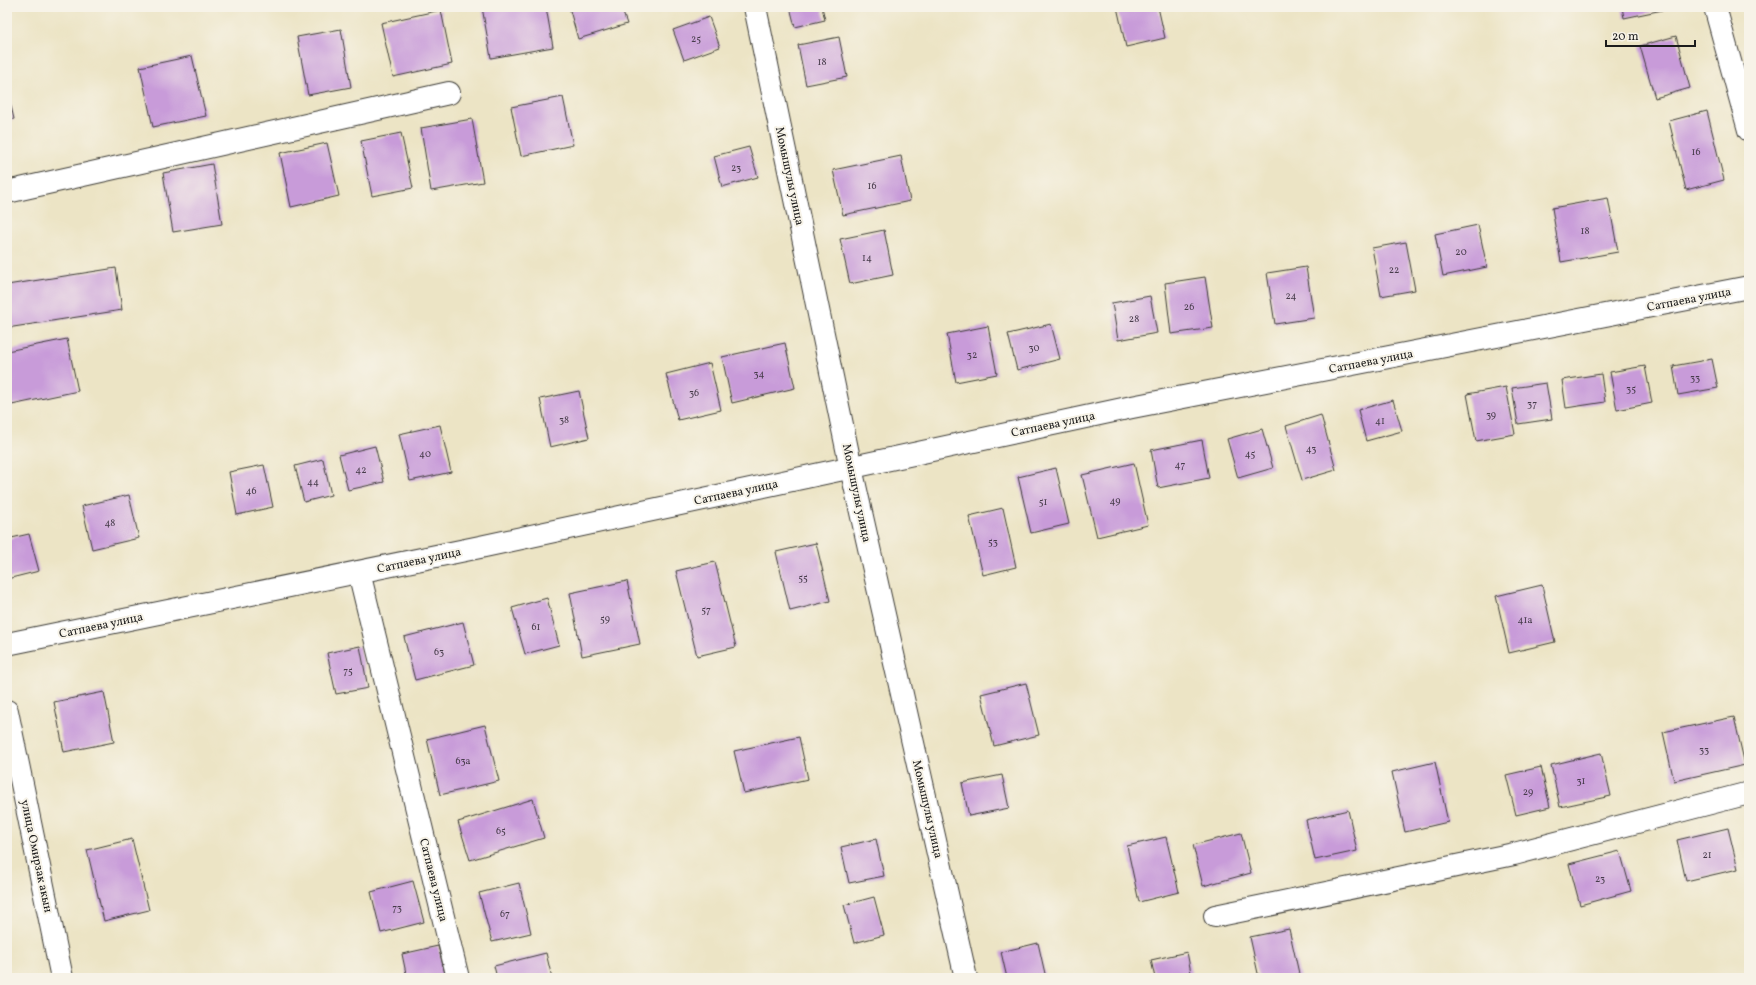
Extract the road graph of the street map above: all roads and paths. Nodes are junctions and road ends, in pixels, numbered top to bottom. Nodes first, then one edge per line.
1 (755, 7) edge
2 (1715, 7) edge
3 (449, 93) dead end
4 (1749, 130) edge
5 (7, 192) edge
6 (1749, 288) edge
7 (851, 468) junction
8 (359, 572) junction
9 (7, 644) edge
10 (7, 711) edge
11 (1749, 793) edge
12 (1215, 916) dead end
13 (62, 978) edge
14 (458, 978) edge
15 (966, 978) edge

1 - 7 street, Момышулы улица
2 - 4 street
3 - 5 street
6 - 7 street, Сатпаева улица
7 - 8 street, Сатпаева улица
7 - 15 street, Момышулы улица
8 - 9 street, Сатпаева улица
8 - 14 street, Сатпаева улица
10 - 13 street, улица Омирзак акын
11 - 12 street

